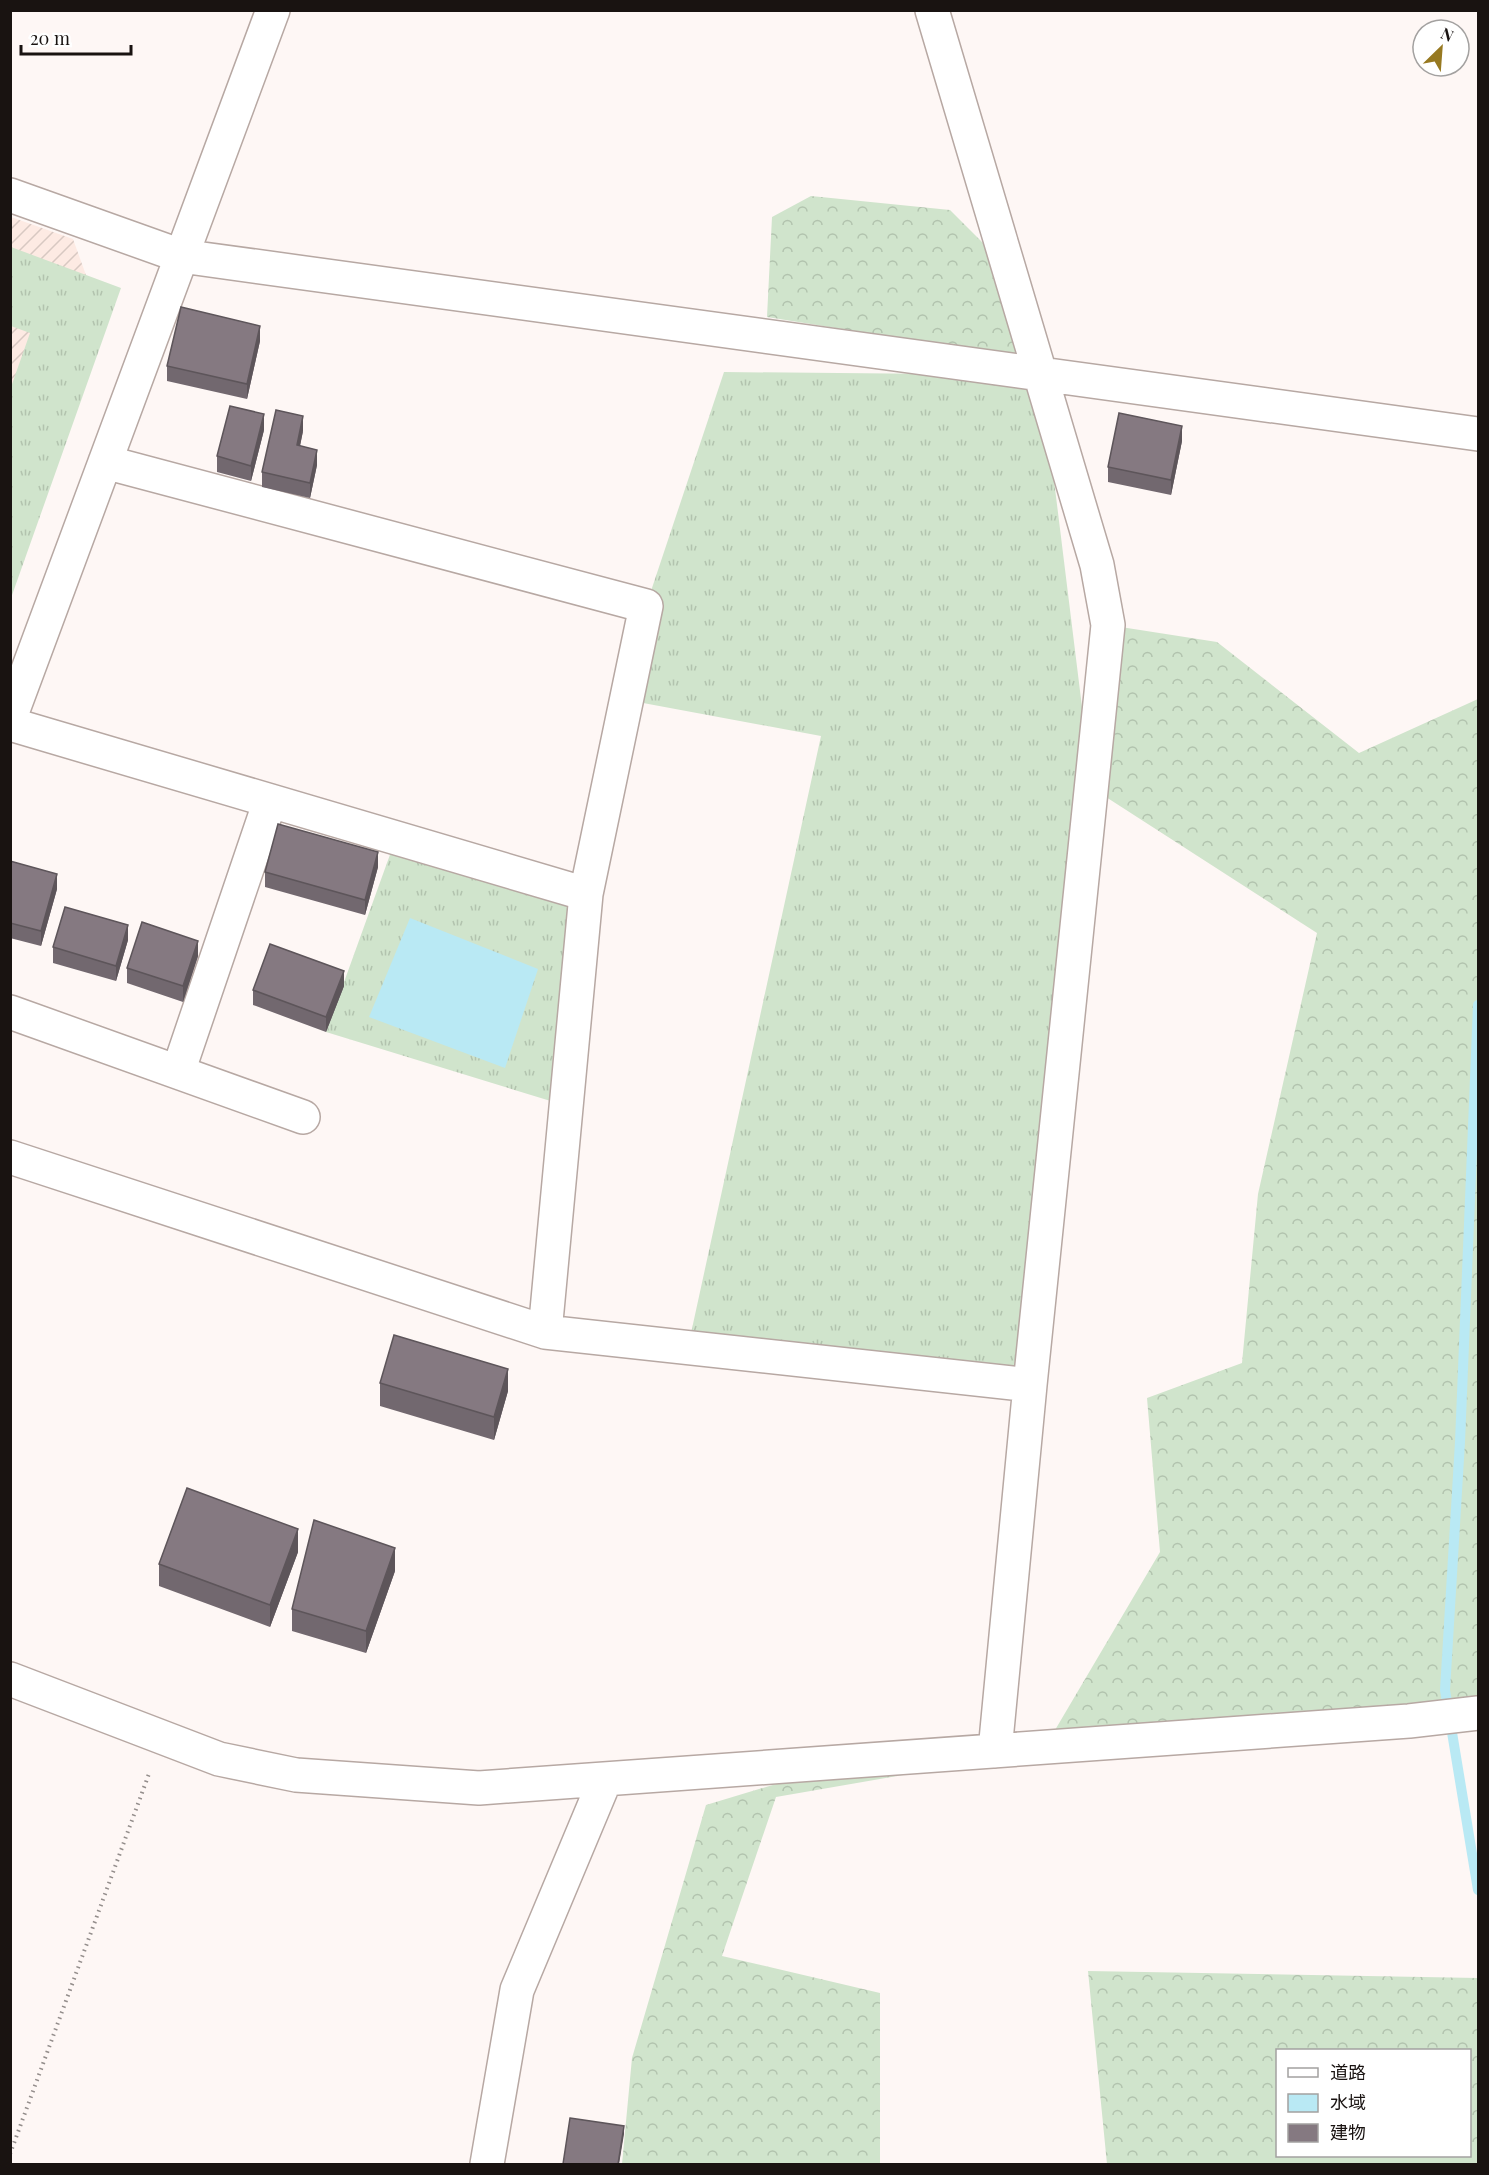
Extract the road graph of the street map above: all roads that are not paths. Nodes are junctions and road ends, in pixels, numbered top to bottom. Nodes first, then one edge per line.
1 (273, 10) edge
2 (932, 10) edge
3 (10, 195) edge
4 (181, 256) junction
5 (1041, 375) junction
6 (1479, 427) edge
7 (1478, 434) edge
8 (105, 462) junction
9 (10, 718) edge
10 (10, 724) edge
11 (270, 801) junction
12 (586, 894) junction
13 (10, 1012) edge
14 (178, 1072) junction
15 (303, 1117) dead end
16 (10, 1157) edge
17 (545, 1332) junction
18 (1030, 1385) junction
19 (10, 1679) edge
20 (1479, 1713) edge
21 (995, 1751) junction
22 (605, 1780) junction
23 (487, 2164) edge

1 - 4 street
2 - 5 street
3 - 4 street
4 - 5 street
4 - 8 street
5 - 7 street
5 - 18 street
6 - 7 street
8 - 9 street
8 - 12 street
10 - 11 street
11 - 12 street
11 - 14 street
12 - 17 street
13 - 14 street
14 - 15 street
16 - 17 street
17 - 18 street
18 - 21 street
19 - 22 street
20 - 21 street
21 - 22 street
22 - 23 street

